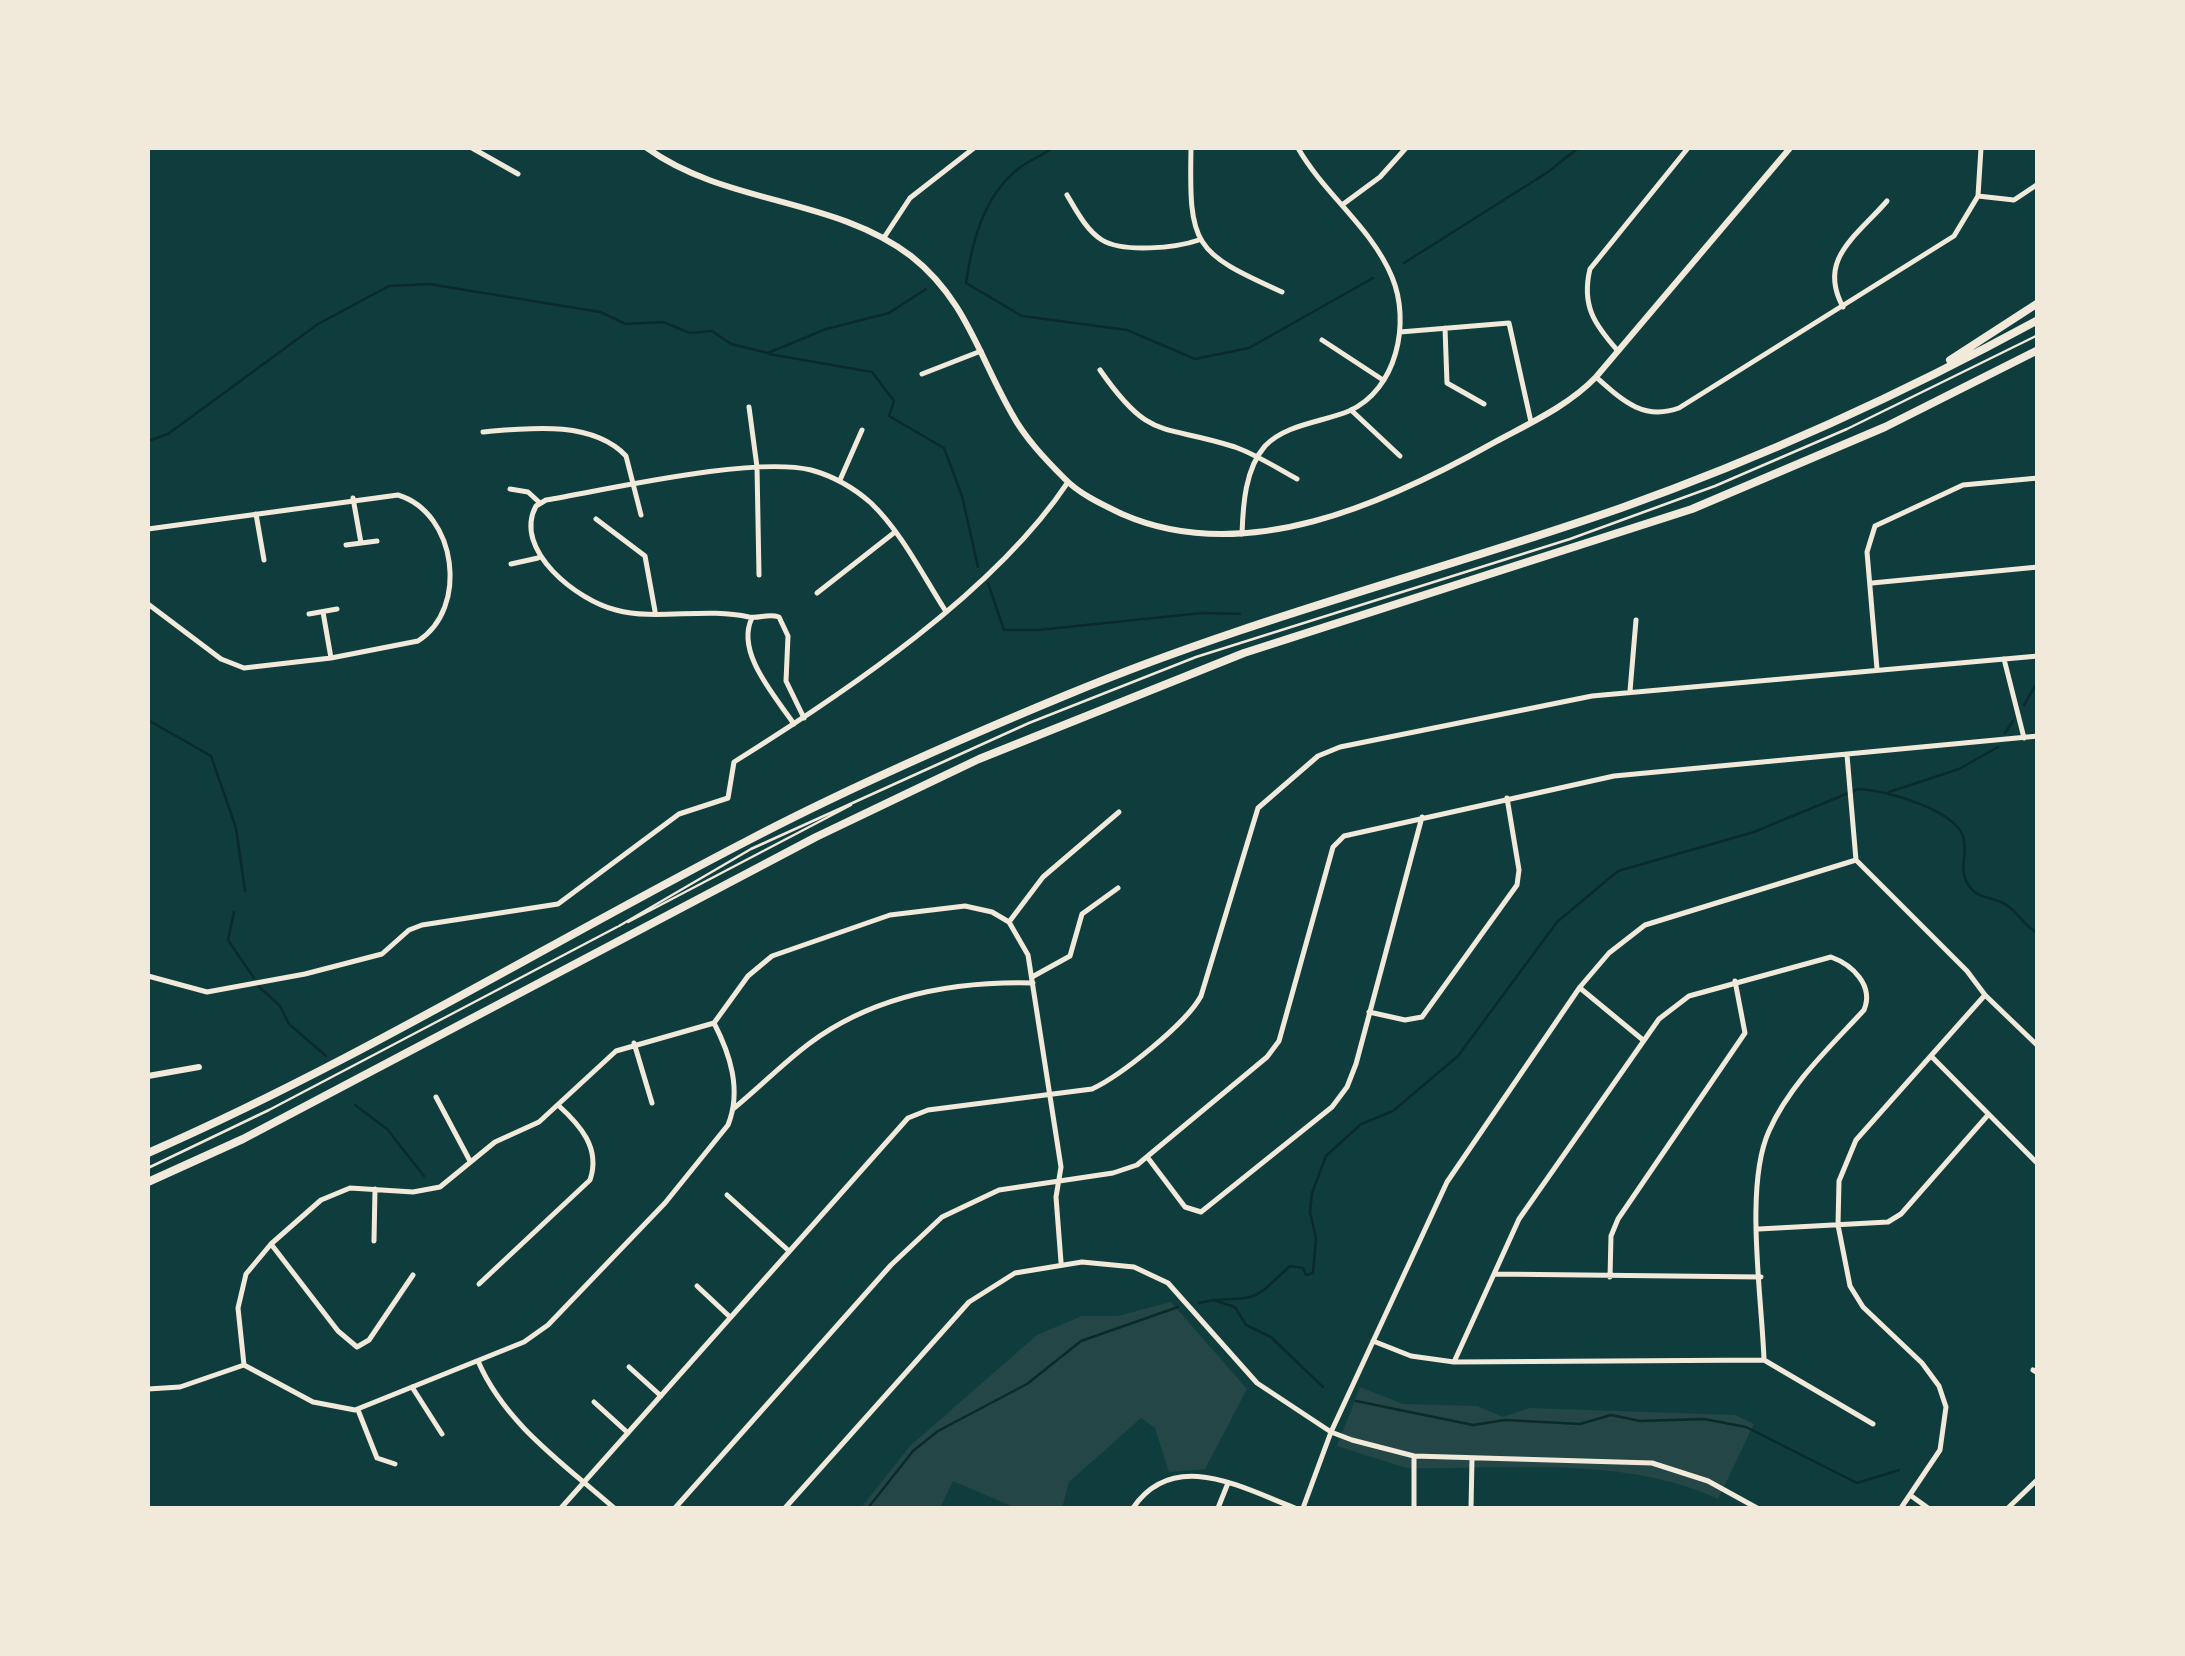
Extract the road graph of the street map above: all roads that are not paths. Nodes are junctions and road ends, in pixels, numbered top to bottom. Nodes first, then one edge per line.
1 (472, 148) edge
2 (648, 148) edge
3 (974, 148) edge
4 (1190, 148) edge
5 (1298, 148) edge
6 (1406, 148) edge
7 (1688, 148) edge
8 (1790, 148) edge
9 (1981, 148) edge
10 (518, 174) dead end
11 (2038, 184) edge
12 (1067, 194) dead end
13 (1978, 196) junction
14 (1887, 201) dead end
15 (1342, 206) junction
16 (885, 236) junction
17 (1199, 240) junction
18 (1282, 292) dead end
19 (2038, 303) edge
20 (1843, 307) junction
21 (2038, 320) edge
22 (1445, 328) junction
23 (1400, 332) junction
24 (2038, 335) edge
25 (1322, 340) dead end
26 (2038, 350) edge
27 (981, 351) junction
28 (1618, 352) junction
29 (1100, 370) dead end
30 (922, 374) dead end
31 (1596, 377) junction
32 (1384, 380) junction
33 (1913, 384) junction
34 (1484, 404) dead end
35 (749, 407) dead end
36 (1351, 410) junction
37 (1531, 422) junction
38 (862, 430) dead end
39 (483, 432) dead end
40 (1400, 456) dead end
41 (1258, 457) junction
42 (757, 467) junction
43 (2038, 478) edge
44 (840, 480) junction
45 (1297, 480) dead end
46 (1068, 482) junction
47 (634, 486) junction
48 (510, 489) dead end
49 (354, 498) junction
50 (540, 503) junction
51 (256, 514) junction
52 (641, 515) dead end
53 (596, 519) dead end
54 (148, 529) edge
55 (895, 532) junction
56 (1242, 534) junction
57 (378, 541) dead end
58 (361, 543) junction
59 (346, 545) dead end
60 (538, 558) junction
61 (264, 560) dead end
62 (511, 564) dead end
63 (2038, 567) edge
64 (759, 575) dead end
65 (1871, 583) junction
66 (817, 593) dead end
67 (148, 604) edge
68 (338, 610) dead end
69 (945, 610) junction
70 (655, 611) junction
71 (323, 612) junction
72 (309, 614) dead end
73 (752, 618) junction
74 (1636, 620) dead end
75 (2038, 656) edge
76 (330, 658) junction
77 (2004, 659) junction
78 (1877, 670) junction
79 (1630, 691) junction
80 (804, 718) junction
81 (794, 724) junction
82 (2038, 736) edge
83 (2024, 738) junction
84 (1848, 755) junction
85 (1507, 798) junction
86 (861, 799) junction
87 (1119, 812) dead end
88 (1422, 816) junction
89 (1856, 860) junction
90 (1118, 888) dead end
91 (1009, 922) junction
92 (619, 926) junction
93 (148, 976) edge
94 (1033, 980) junction
95 (1735, 982) junction
96 (1580, 987) junction
97 (1984, 996) junction
98 (1369, 1012) junction
99 (714, 1023) junction
100 (1643, 1040) junction
101 (634, 1043) junction
102 (2038, 1046) edge
103 (1932, 1057) junction
104 (198, 1067) dead end
105 (148, 1076) edge
106 (436, 1097) dead end
107 (1048, 1097) junction
108 (652, 1103) dead end
109 (558, 1105) junction
110 (733, 1110) junction
111 (1988, 1114) junction
112 (148, 1153) edge
113 (1148, 1158) junction
114 (470, 1161) junction
115 (2038, 1164) edge
116 (148, 1168) edge
117 (148, 1182) edge
118 (1060, 1182) junction
119 (375, 1189) junction
120 (727, 1195) dead end
121 (1838, 1226) junction
122 (1758, 1230) junction
123 (374, 1241) dead end
124 (272, 1244) junction
125 (789, 1250) junction
126 (1061, 1262) junction
127 (1494, 1274) junction
128 (413, 1276) dead end
129 (1610, 1277) junction
130 (1761, 1277) junction
131 (478, 1284) dead end
132 (696, 1286) dead end
133 (730, 1317) junction
134 (1372, 1341) junction
135 (1764, 1360) junction
136 (478, 1362) junction
137 (1454, 1362) junction
138 (244, 1366) junction
139 (629, 1367) dead end
140 (412, 1386) junction
141 (148, 1390) edge
142 (660, 1396) junction
143 (594, 1402) dead end
144 (358, 1410) junction
145 (1873, 1424) dead end
146 (628, 1432) junction
147 (1331, 1432) junction
148 (442, 1434) dead end
149 (1414, 1456) junction
150 (1472, 1459) junction
151 (395, 1464) dead end
152 (2038, 1479) edge
153 (584, 1482) junction
154 (1228, 1483) junction
155 (1910, 1495) junction
156 (561, 1508) edge
157 (614, 1508) edge
158 (675, 1508) edge
159 (785, 1508) edge
160 (1132, 1508) edge
161 (1218, 1508) edge
162 (1294, 1508) edge
163 (1303, 1508) edge
164 (1414, 1508) edge
165 (1471, 1508) edge
166 (1758, 1508) edge
167 (1901, 1508) edge
168 (1928, 1508) edge
169 (2008, 1508) edge

1 - 10 street
2 - 16 street
3 - 16 street
4 - 17 street
5 - 15 street
6 - 15 street
7 - 28 street
8 - 28 street
9 - 13 street
11 - 13 street
12 - 17 street
13 - 20 street
14 - 20 street
15 - 23 street
16 - 27 street
17 - 18 street
19 - 33 main road
20 - 31 street
21 - 33 main road
22 - 23 street
22 - 34 street
22 - 37 street
23 - 32 street
24 - 86 lane
25 - 32 street
26 - 117 main road
27 - 30 street
27 - 46 street
28 - 31 street
29 - 41 street
31 - 37 street
32 - 36 street
33 - 112 main road
35 - 42 street
36 - 40 street
36 - 41 street
37 - 56 street
38 - 44 street
39 - 47 street
41 - 45 street
41 - 56 street
42 - 44 street
42 - 47 street
42 - 64 street
43 - 65 street
44 - 55 street
46 - 56 street
46 - 69 street
47 - 50 street
47 - 52 street
48 - 50 street
49 - 51 street
49 - 58 street
49 - 76 street
50 - 60 street
51 - 54 street
51 - 61 street
53 - 70 street
55 - 66 street
55 - 69 street
57 - 58 street
58 - 59 street
60 - 62 street
60 - 70 street
63 - 65 street
65 - 78 street
67 - 76 street
68 - 71 street
69 - 80 street
70 - 73 street
71 - 72 street
71 - 76 street
73 - 80 street
73 - 81 street
74 - 79 street
75 - 77 street
77 - 78 street
77 - 83 street
78 - 79 street
79 - 107 street
80 - 81 street
81 - 93 street
82 - 83 street
83 - 84 street
84 - 85 street
84 - 89 street
85 - 88 street
85 - 98 street
86 - 92 lane
86 - 92 lane
87 - 91 street
88 - 98 street
88 - 113 street
89 - 96 street
89 - 97 street
90 - 94 street
91 - 94 street
91 - 99 street
92 - 116 lane
94 - 107 street
94 - 110 street
95 - 100 street
95 - 122 street
95 - 129 street
96 - 100 street
96 - 134 street
97 - 102 street
97 - 103 street
98 - 113 street
99 - 101 street
99 - 110 street
100 - 127 street
101 - 108 street
101 - 109 street
103 - 111 street
103 - 121 street
104 - 105 street
106 - 114 street
107 - 118 street
107 - 125 street
109 - 114 street
109 - 131 street
110 - 136 street
111 - 115 street
111 - 121 street
113 - 118 street
114 - 119 street
118 - 126 street
118 - 158 street
119 - 123 street
119 - 124 street
120 - 125 street
121 - 122 street
121 - 155 street
122 - 130 street
124 - 128 street
124 - 138 street
125 - 133 street
126 - 147 street
126 - 159 street
127 - 129 street
127 - 137 street
129 - 130 street
130 - 135 street
132 - 133 street
133 - 142 street
134 - 137 street
134 - 147 street
135 - 137 street
135 - 145 street
136 - 140 street
136 - 153 street
138 - 141 street
138 - 144 street
139 - 142 street
140 - 144 street
140 - 148 street
142 - 146 street
143 - 146 street
144 - 151 street
146 - 153 street
147 - 149 street
147 - 163 street
149 - 150 street
149 - 164 street
150 - 165 street
150 - 166 street
152 - 169 street
153 - 156 street
153 - 157 street
154 - 160 street
154 - 161 street
154 - 162 street
155 - 167 street
155 - 168 street

